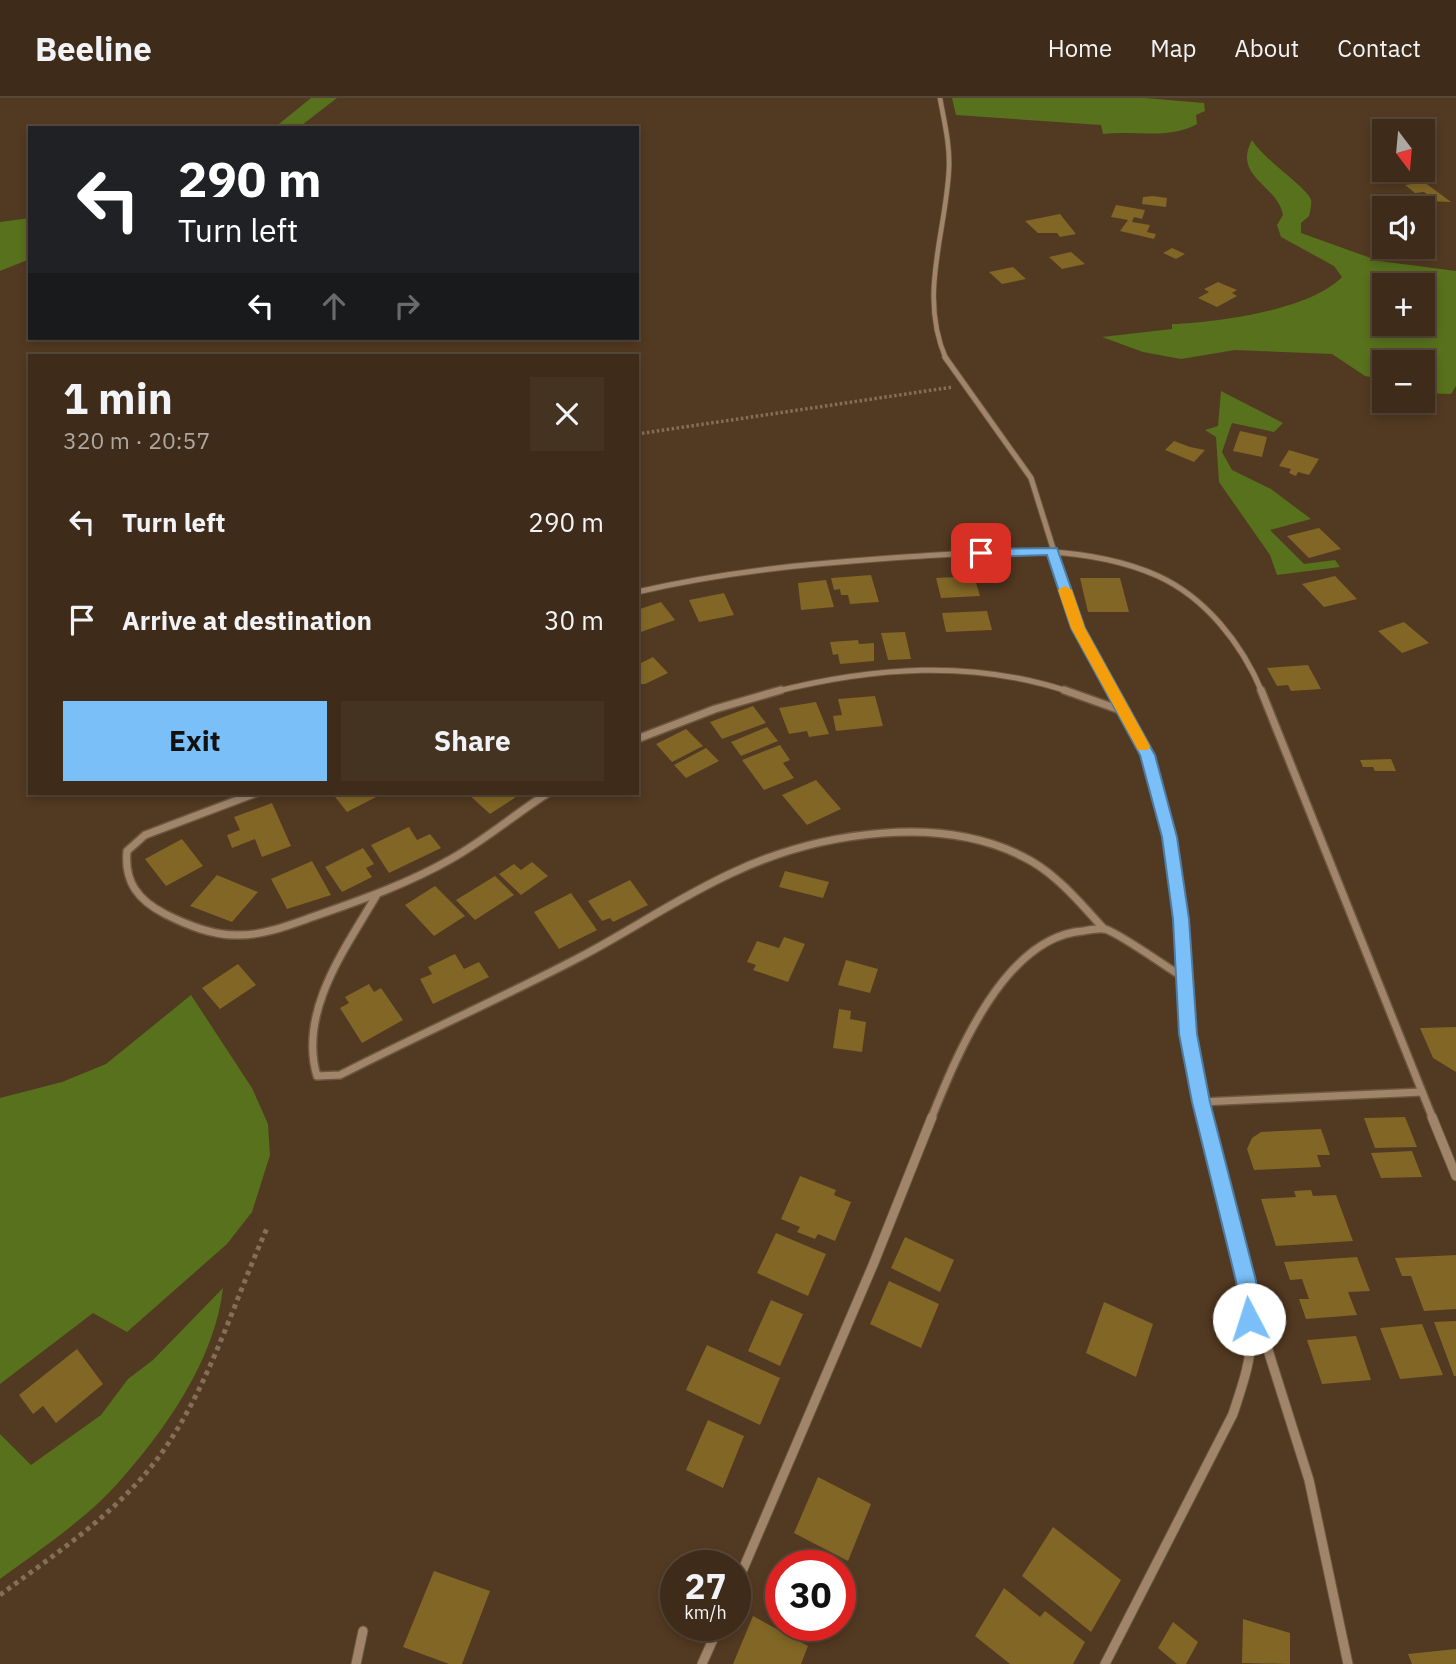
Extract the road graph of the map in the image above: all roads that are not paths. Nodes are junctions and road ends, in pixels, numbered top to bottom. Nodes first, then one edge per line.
1 (940, 98) edge
2 (1052, 551) junction
3 (639, 592) edge
4 (1124, 711) junction
5 (639, 738) edge
6 (251, 795) edge
7 (545, 795) edge
8 (376, 895) junction
9 (1104, 929) junction
10 (1183, 977) junction
11 (1422, 1092) junction
12 (1201, 1102) junction
13 (1456, 1176) edge
14 (1246, 1281) junction
15 (751, 1551) edge
16 (363, 1631) dead end
17 (712, 1641) edge
18 (356, 1664) edge
19 (702, 1664) edge
20 (1105, 1664) edge
21 (1348, 1664) edge

1 - 2 street
2 - 3 street
2 - 4 street
2 - 11 street
4 - 5 street
4 - 10 street
6 - 8 street
7 - 8 street
8 - 9 street
9 - 10 street
9 - 15 street
10 - 12 street
11 - 12 street
11 - 13 street
12 - 14 street
14 - 20 street
14 - 21 street
16 - 18 street
17 - 19 street

